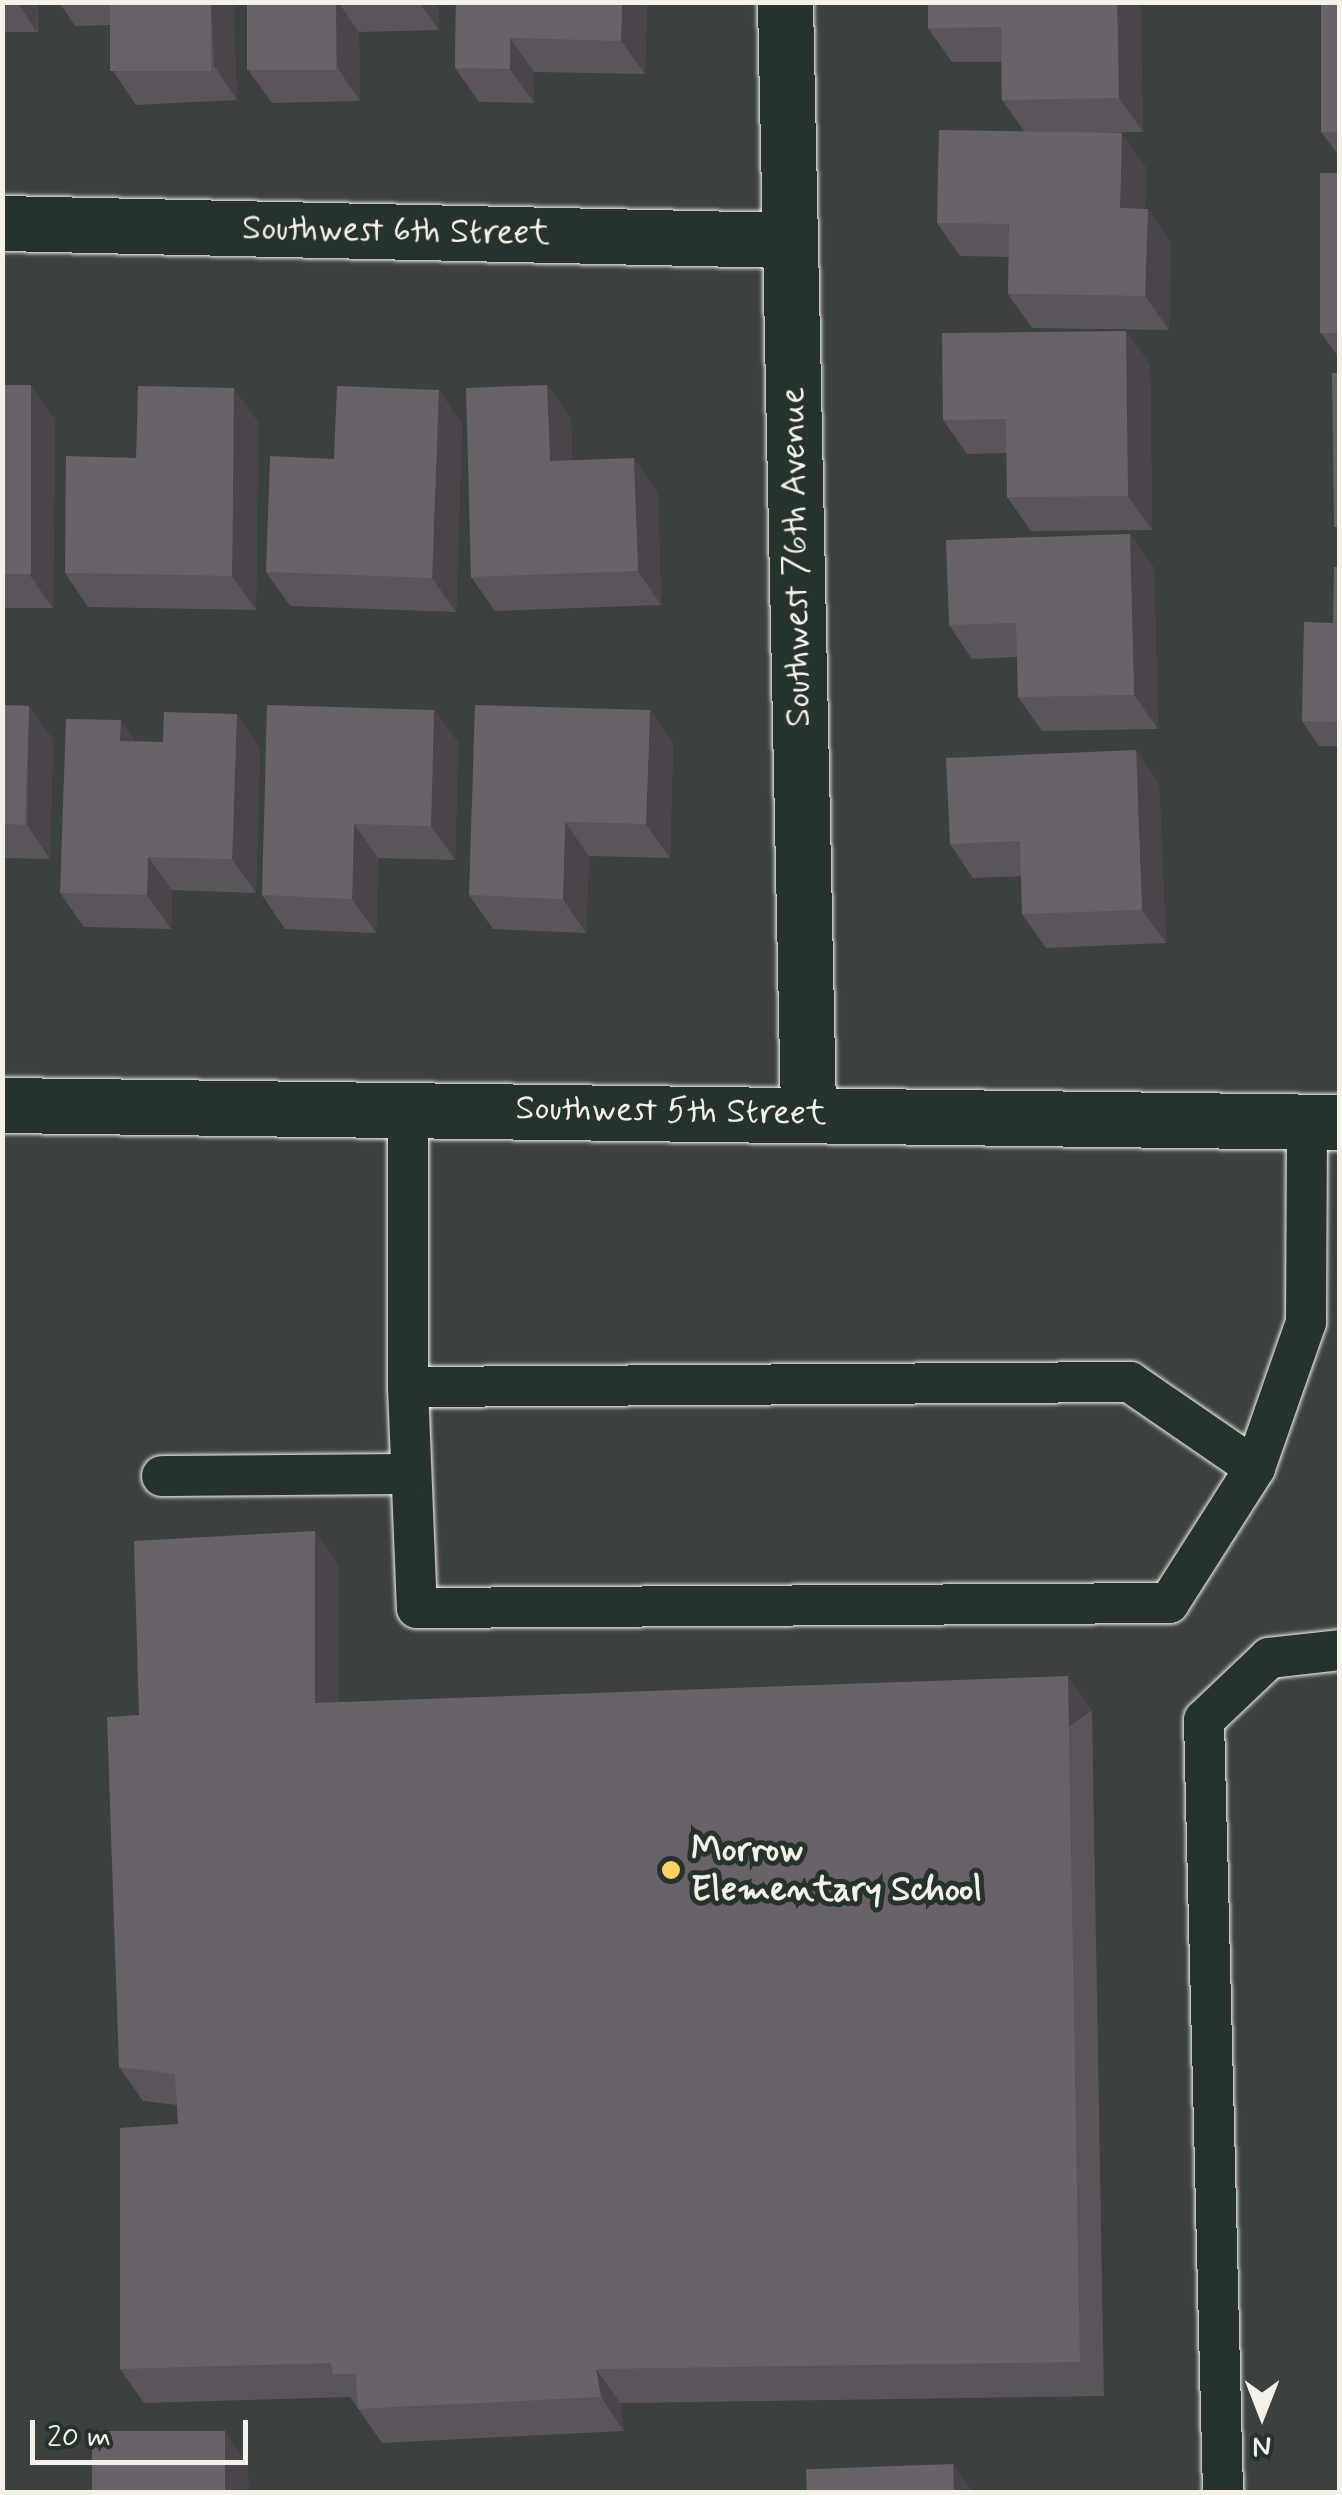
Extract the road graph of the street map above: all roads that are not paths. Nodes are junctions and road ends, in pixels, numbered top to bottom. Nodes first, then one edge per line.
1 (784, 2) edge
2 (2, 223) edge
3 (790, 240) junction
4 (2, 1106) edge
5 (408, 1108) junction
6 (808, 1112) junction
7 (1323, 1122) edge
8 (408, 1387) junction
9 (1255, 1468) junction
10 (412, 1474) junction
11 (162, 1476) dead end
12 (1340, 1650) edge
13 (1223, 2492) edge

1 - 3 street, Southwest 76th Avenue
2 - 3 street, Southwest 6th Street
3 - 6 street, Southwest 76th Avenue
4 - 5 street, Southwest 5th Street
5 - 6 street, Southwest 5th Street
5 - 8 lane
6 - 7 street, Southwest 5th Street
7 - 9 lane
8 - 9 lane
8 - 10 lane
9 - 10 lane
10 - 11 lane
12 - 13 lane

